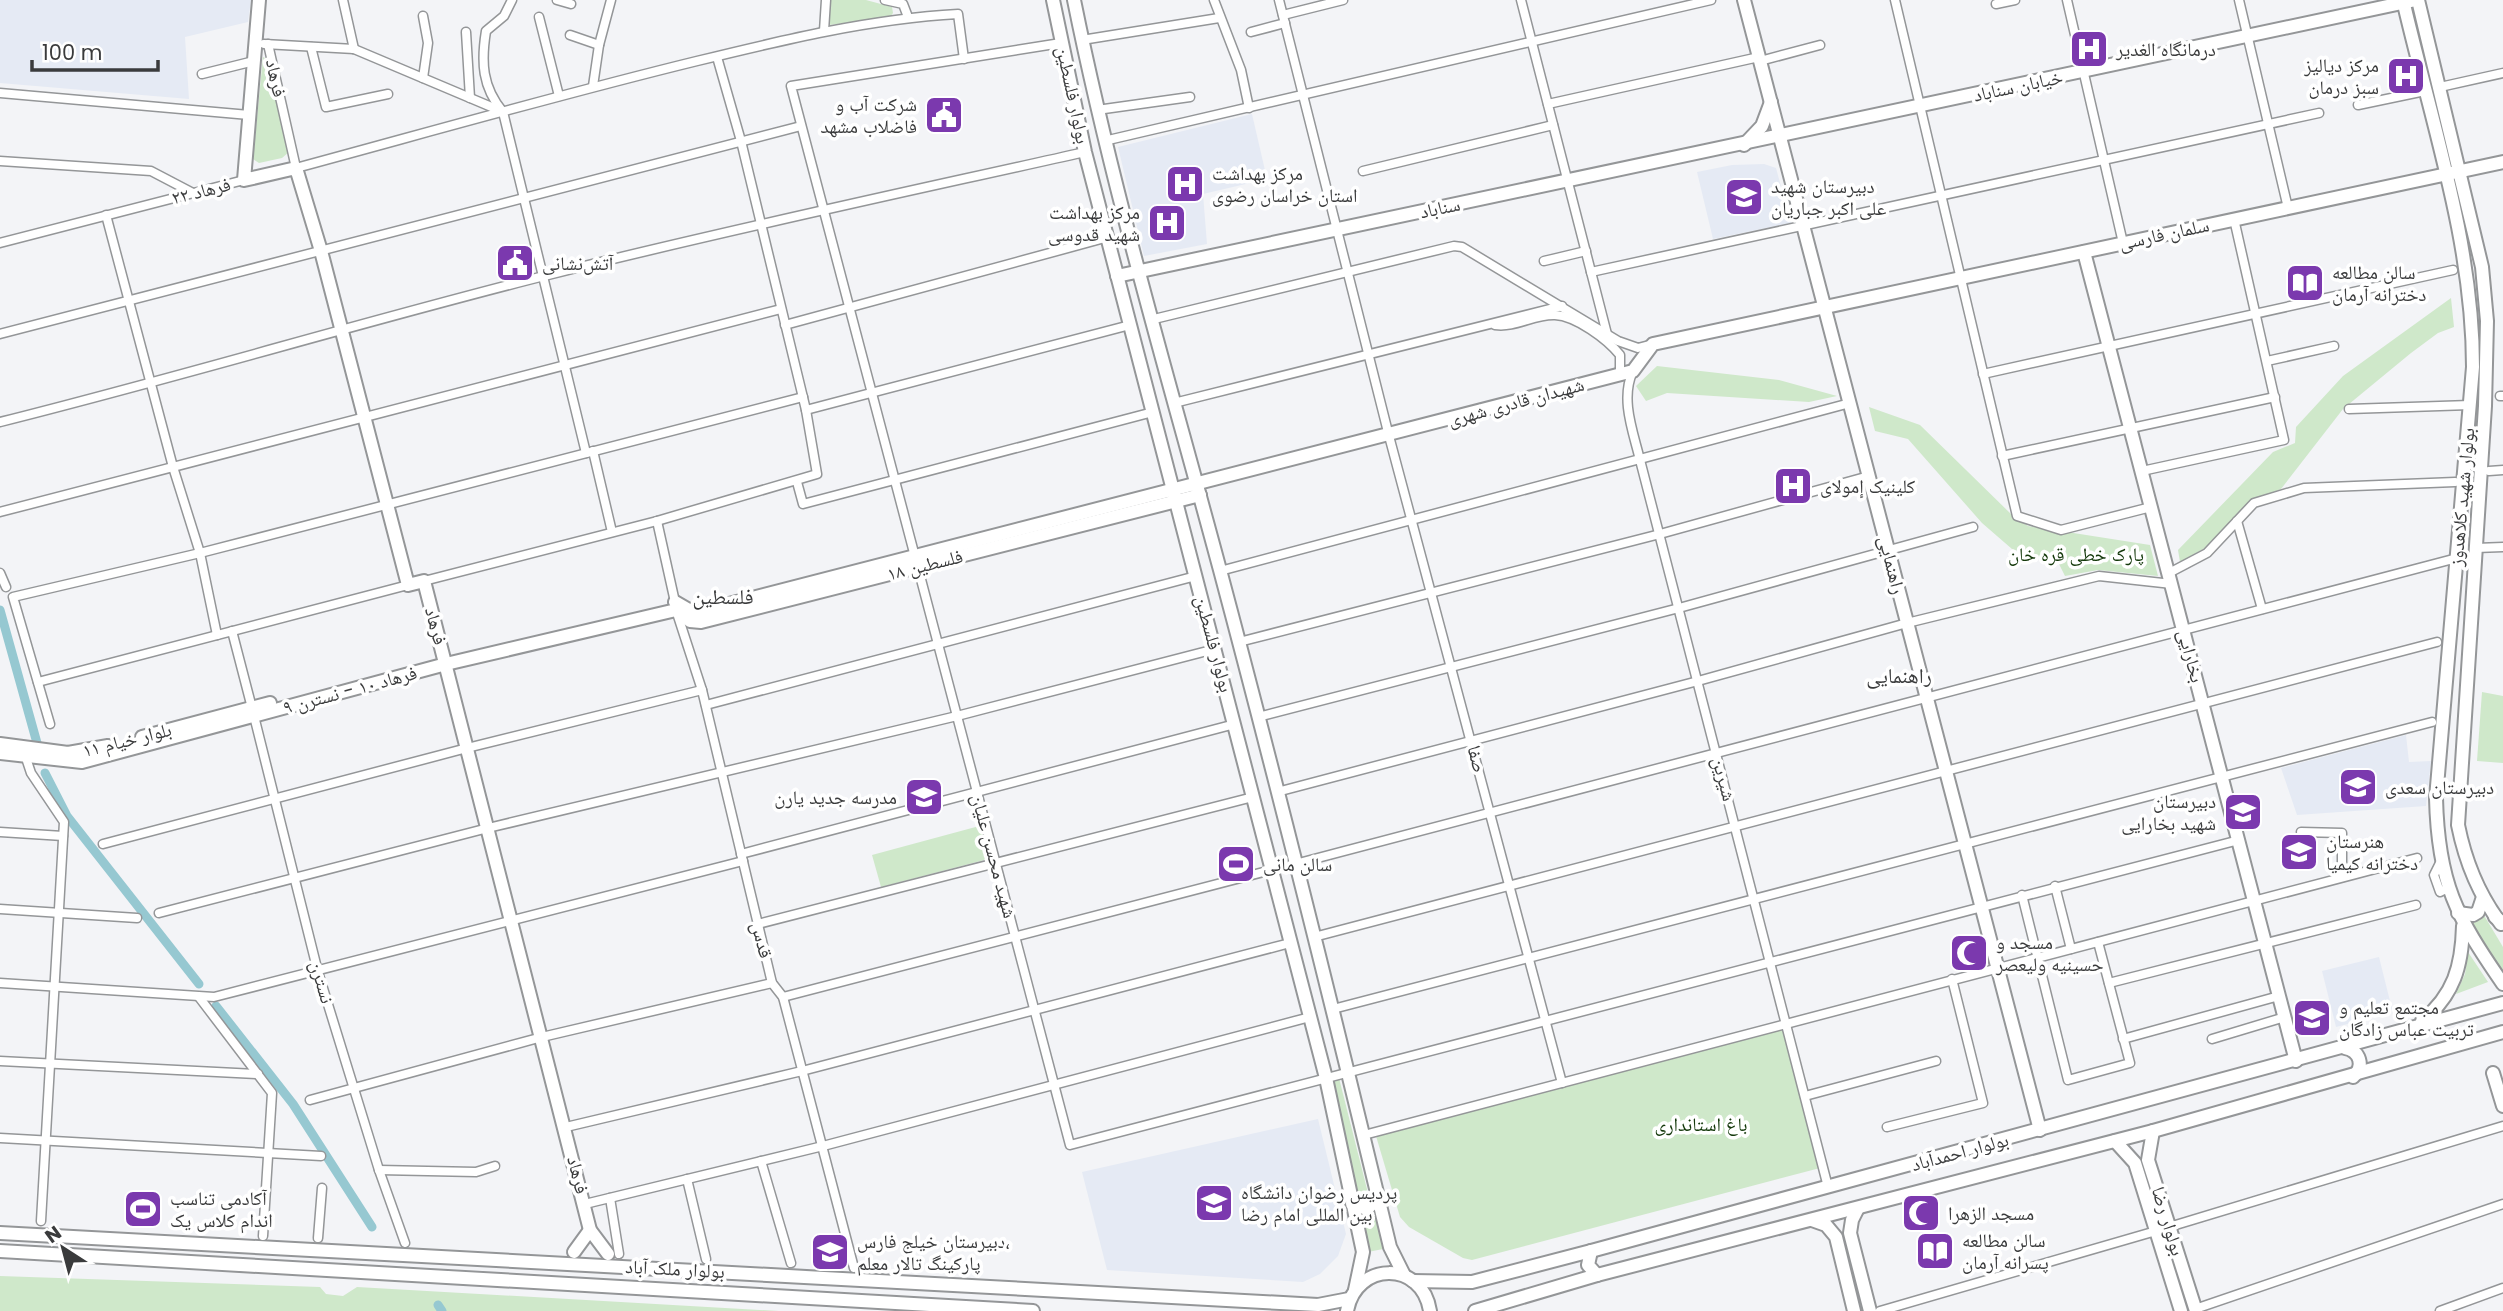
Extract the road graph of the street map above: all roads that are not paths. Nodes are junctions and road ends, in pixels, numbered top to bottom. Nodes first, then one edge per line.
1 (258, 0) edge
2 (343, 0) edge
3 (512, 0) edge
4 (557, 0) edge
5 (611, 0) edge
6 (826, 0) edge
7 (885, 0) edge
8 (1053, 0) edge
9 (1074, 0) edge
10 (1214, 0) edge
11 (1279, 0) edge
12 (1343, 0) edge
13 (1521, 0) edge
14 (1712, 0) edge
15 (1744, 0) edge
16 (1895, 0) edge
17 (2015, 0) edge
18 (2067, 0) edge
19 (2239, 0) edge
20 (2410, 1) edge
21 (571, 4) dead end
22 (1996, 4) dead end
23 (423, 16) dead end
24 (539, 17) dead end
25 (908, 17) junction
26 (1219, 18) junction
27 (1284, 19) junction
28 (824, 31) junction
29 (466, 32) dead end
30 (1251, 32) dead end
31 (570, 35) dead end
32 (2247, 37) junction
33 (1082, 40) junction
34 (1532, 42) junction
35 (1061, 43) junction
36 (262, 44) junction
37 (599, 45) junction
38 (1820, 46) dead end
39 (311, 47) junction
40 (354, 48) junction
41 (717, 57) junction
42 (964, 59) junction
43 (1760, 59) junction
44 (254, 61) junction
45 (2083, 72) junction
46 (2503, 73) edge
47 (202, 74) dead end
48 (423, 78) junction
49 (593, 86) junction
50 (2441, 87) junction
51 (2425, 91) junction
52 (0, 93) edge
53 (388, 94) dead end
54 (559, 96) junction
55 (1303, 96) junction
56 (1190, 97) dead end
57 (470, 98) junction
58 (1771, 102) junction
59 (1548, 104) junction
60 (2358, 105) dead end
61 (1920, 107) junction
62 (1249, 108) junction
63 (1097, 110) junction
64 (503, 112) junction
65 (2319, 113) dead end
66 (249, 115) junction
67 (2268, 123) junction
68 (1553, 125) junction
69 (802, 126) junction
70 (1780, 137) junction
71 (741, 141) junction
72 (1104, 141) junction
73 (1744, 145) junction
74 (1085, 152) junction
75 (2104, 160) junction
76 (0, 161) edge
77 (2503, 162) edge
78 (296, 168) junction
79 (1363, 171) dead end
80 (2452, 173) junction
81 (244, 180) junction
82 (1569, 180) junction
83 (193, 193) junction
84 (1941, 196) junction
85 (524, 198) junction
86 (2288, 208) junction
87 (824, 211) junction
88 (106, 215) junction
89 (2234, 219) junction
90 (760, 222) junction
91 (1803, 224) junction
92 (1339, 230) junction
93 (1101, 239) dead end
94 (0, 243) edge
95 (2123, 243) junction
96 (321, 251) junction
97 (1586, 251) junction
98 (2084, 252) junction
99 (1544, 261) dead end
100 (1349, 270) junction
101 (2454, 270) dead end
102 (1137, 271) junction
103 (1591, 272) junction
104 (545, 276) junction
105 (1117, 276) junction
106 (1961, 278) junction
107 (129, 301) junction
108 (1562, 306) junction
109 (1825, 307) junction
110 (850, 308) junction
111 (781, 309) junction
112 (2256, 315) junction
113 (1150, 320) junction
114 (1489, 324) junction
115 (785, 325) junction
116 (1130, 325) junction
117 (342, 331) junction
118 (0, 334) edge
119 (1607, 334) junction
120 (1653, 344) junction
121 (2334, 346) dead end
122 (2109, 347) junction
123 (1369, 353) junction
124 (2267, 362) junction
125 (565, 365) junction
126 (1626, 373) junction
127 (1983, 374) junction
128 (151, 384) junction
129 (872, 392) junction
130 (803, 397) junction
131 (2275, 397) junction
132 (1174, 403) junction
133 (1850, 404) junction
134 (2470, 405) junction
135 (2349, 409) dead end
136 (806, 410) junction
137 (1153, 412) junction
138 (364, 417) junction
139 (0, 422) edge
140 (2130, 428) junction
141 (1389, 436) junction
142 (590, 452) junction
143 (2002, 456) junction
144 (1640, 460) junction
145 (173, 467) junction
146 (2503, 470) edge
147 (2142, 471) junction
148 (2489, 471) dead end
149 (1869, 476) junction
150 (896, 481) junction
151 (797, 482) junction
152 (2455, 482) dead end
153 (1198, 490) junction
154 (1175, 496) junction
155 (387, 504) junction
156 (2151, 507) junction
157 (0, 512) edge
158 (1412, 520) junction
159 (657, 521) junction
160 (2237, 521) junction
161 (1973, 527) dead end
162 (612, 533) junction
163 (1660, 534) junction
164 (2503, 547) edge
165 (2476, 548) junction
166 (1889, 551) junction
167 (200, 553) junction
168 (2457, 558) junction
169 (917, 562) junction
170 (1220, 571) junction
171 (0, 573) edge
172 (1196, 576) junction
173 (2170, 578) junction
174 (424, 581) junction
175 (408, 585) junction
176 (6, 587) dead end
177 (1434, 594) junction
178 (675, 606) junction
179 (1679, 608) junction
180 (2262, 609) junction
181 (1907, 623) junction
182 (2184, 630) junction
183 (232, 631) junction
184 (217, 635) junction
185 (1239, 642) junction
186 (2437, 642) dead end
187 (938, 644) junction
188 (1215, 649) junction
189 (445, 662) junction
190 (1452, 666) junction
191 (1698, 681) junction
192 (38, 682) junction
193 (702, 690) junction
194 (1927, 697) junction
195 (2203, 704) junction
196 (706, 705) junction
197 (253, 712) junction
198 (957, 716) junction
199 (1258, 717) junction
200 (2432, 722) dead end
201 (50, 724) dead end
202 (1234, 724) junction
203 (1472, 740) junction
204 (0, 744) edge
205 (467, 748) junction
206 (0, 753) edge
207 (1717, 753) junction
208 (25, 755) junction
209 (721, 770) junction
210 (1947, 770) junction
211 (2223, 777) junction
212 (977, 791) junction
213 (1277, 792) junction
214 (1253, 797) junction
215 (275, 800) junction
216 (1491, 813) junction
217 (1736, 827) junction
218 (488, 828) junction
219 (0, 832) edge
220 (2301, 832) dead end
221 (63, 835) junction
222 (2239, 840) junction
223 (103, 844) dead end
224 (1966, 844) junction
225 (742, 858) junction
226 (2417, 858) dead end
227 (996, 863) junction
228 (1295, 864) junction
229 (1271, 870) junction
230 (2342, 877) junction
231 (296, 879) junction
232 (1510, 885) junction
233 (2055, 886) junction
234 (2022, 894) junction
235 (2483, 897) junction
236 (1755, 899) junction
237 (2255, 900) junction
238 (1981, 905) junction
239 (2416, 905) dead end
240 (0, 909) edge
241 (59, 913) junction
242 (159, 913) dead end
243 (2458, 913) junction
244 (137, 918) dead end
245 (512, 920) junction
246 (2500, 922) edge
247 (758, 924) junction
248 (2463, 926) junction
249 (1015, 936) junction
250 (1314, 937) junction
251 (2098, 942) junction
252 (2266, 942) junction
253 (1290, 943) junction
254 (2071, 949) junction
255 (2037, 957) junction
256 (1529, 958) junction
257 (1771, 961) junction
258 (1998, 967) junction
259 (318, 972) junction
260 (1952, 979) junction
261 (0, 983) edge
262 (772, 983) junction
263 (2109, 983) junction
264 (2503, 984) edge
265 (55, 987) junction
266 (199, 996) junction
267 (2280, 996) junction
268 (783, 997) junction
269 (2503, 1003) edge
270 (1333, 1009) junction
271 (1035, 1010) junction
272 (1310, 1017) junction
273 (2285, 1017) junction
274 (1546, 1021) junction
275 (1788, 1023) junction
276 (2419, 1024) junction
277 (2503, 1032) edge
278 (542, 1037) junction
279 (2123, 1038) junction
280 (2212, 1039) dead end
281 (2480, 1039) junction
282 (2503, 1040) edge
283 (2345, 1048) junction
284 (0, 1061) edge
285 (1936, 1061) dead end
286 (2296, 1061) junction
287 (51, 1063) junction
288 (802, 1071) junction
289 (1349, 1071) junction
290 (2493, 1073) dead end
291 (258, 1074) junction
292 (2353, 1077) junction
293 (1326, 1079) junction
294 (1562, 1083) junction
295 (1054, 1084) junction
296 (353, 1088) junction
297 (1805, 1096) junction
298 (310, 1100) dead end
299 (2503, 1106) edge
300 (2503, 1126) edge
301 (566, 1127) junction
302 (1887, 1128) dead end
303 (2040, 1130) junction
304 (2153, 1131) junction
305 (1364, 1135) junction
306 (0, 1138) edge
307 (46, 1140) junction
308 (2115, 1141) junction
309 (823, 1146) junction
310 (269, 1153) junction
311 (321, 1156) dead end
312 (761, 1161) junction
313 (2142, 1162) junction
314 (495, 1166) dead end
315 (379, 1170) junction
316 (687, 1179) junction
317 (1828, 1187) junction
318 (322, 1188) dead end
319 (610, 1198) junction
320 (1378, 1198) junction
321 (585, 1204) junction
322 (1352, 1204) junction
323 (2503, 1204) edge
324 (1858, 1208) junction
325 (1812, 1220) junction
326 (41, 1221) dead end
327 (2169, 1227) junction
328 (590, 1230) junction
329 (2156, 1231) junction
330 (0, 1233) edge
331 (1850, 1233) junction
332 (264, 1236) dead end
333 (1836, 1237) junction
334 (318, 1238) dead end
335 (405, 1243) dead end
336 (0, 1251) edge
337 (1591, 1251) junction
338 (574, 1252) dead end
339 (613, 1254) joint
340 (706, 1259) dead end
341 (791, 1263) dead end
342 (854, 1268) dead end
343 (1597, 1275) junction
344 (1408, 1278) junction
345 (2503, 1288) edge
346 (1350, 1300) edge
347 (1321, 1308) edge
348 (2195, 1310) edge
349 (1032, 1311) edge
350 (1430, 1311) edge
351 (1475, 1311) edge
352 (1854, 1311) edge
353 (1870, 1311) edge
354 (1880, 1311) edge
355 (2181, 1311) edge
356 (2440, 1311) edge

1 - 36 main road, فرهاد
2 - 40 street
3 - 64 street
4 - 21 street
5 - 37 street
6 - 28 street
7 - 25 street
8 - 35 main road, بولوار فلسطین
9 - 33 main road, بولوار فلسطین
10 - 26 street
11 - 27 street, صفا
12 - 27 street
13 - 34 street
14 - 34 street
15 - 43 main road, راهنمایی
16 - 61 street
17 - 22 street
18 - 45 street
19 - 32 street
20 - 32 main road, خیابان سناباد
20 - 50 main road, بولوار شهید کلاهدوز
20 - 51 main road, بولوار شهید کلاهدوز
23 - 48 street
24 - 54 street
25 - 28 street
25 - 42 street
26 - 33 street
26 - 62 street
27 - 30 street
27 - 55 street, صفا
28 - 41 street
29 - 57 street
31 - 37 street
32 - 45 main road, خیابان سناباد
32 - 67 street
33 - 63 main road, بولوار فلسطین
34 - 55 street
34 - 59 street
35 - 42 street
35 - 74 main road, بولوار فلسطین
36 - 39 street
36 - 44 main road, فرهاد
36 - 78 street, فرهاد
37 - 49 street
38 - 43 street
39 - 40 street
39 - 53 street
40 - 48 street
41 - 49 street
41 - 71 street
42 - 69 street, شهید محسن علیان
43 - 58 main road, راهنمایی
43 - 59 street
44 - 47 street
44 - 66 main road, فرهاد
45 - 61 main road, خیابان سناباد
45 - 75 street
46 - 50 street
48 - 57 street
49 - 54 street
50 - 80 main road, بولوار شهید کلاهدوز
51 - 60 street
51 - 80 main road, بولوار شهید کلاهدوز
52 - 66 street
54 - 64 street
55 - 62 street
55 - 92 street, صفا
56 - 63 street
57 - 64 street
58 - 70 main road, راهنمایی
58 - 73 main road
59 - 68 street
61 - 70 main road, خیابان سناباد
61 - 84 street
62 - 72 street
63 - 72 main road, بولوار فلسطین
64 - 78 street
64 - 85 street
65 - 67 street
66 - 81 main road, فرهاد
67 - 75 street
67 - 86 street
68 - 79 street
68 - 82 street
69 - 71 street
69 - 87 street, شهید محسن علیان
70 - 73 main road, خیابان سناباد
70 - 91 main road, راهنمایی
71 - 85 street
71 - 90 street
72 - 102 main road, بولوار فلسطین
73 - 82 main road, سناباد
74 - 87 street
74 - 105 main road, بولوار فلسطین
75 - 84 street
75 - 95 street
76 - 83 street
77 - 80 main road, سلمان فارسی
78 - 81 main road, فرهاد ۲۲
78 - 96 main road, فرهاد
80 - 86 main road, سلمان فارسی
80 - 134 main road, بولوار شهید کلاهدوز
80 - 165 main road, بولوار شهید کلاهدوز
81 - 83 street, فرهاد ۲۲
82 - 92 main road, سناباد
82 - 97 street
83 - 88 street, فرهاد ۲۲
84 - 91 street
84 - 106 street
85 - 96 street
85 - 104 street
86 - 89 main road, سلمان فارسی
87 - 90 street
87 - 110 street, شهید محسن علیان
88 - 94 street, فرهاد ۲۲
88 - 107 street
89 - 95 main road, سلمان فارسی
89 - 112 street
90 - 104 street
90 - 111 street
91 - 103 street
91 - 109 main road, راهنمایی
92 - 100 street, صفا
92 - 102 main road, سناباد
93 - 110 street
95 - 98 main road, سلمان فارسی
96 - 107 street
96 - 117 main road, فرهاد
97 - 99 street
97 - 103 street
98 - 106 main road, سلمان فارسی
98 - 122 main road, بخارایی
100 - 108 street
100 - 113 street
100 - 123 street, صفا
101 - 112 street
102 - 105 main road
102 - 113 main road, بولوار فلسطین
103 - 119 street
104 - 117 street
104 - 125 street
105 - 116 main road, بولوار فلسطین
106 - 109 main road, سلمان فارسی
106 - 127 street
107 - 118 street
107 - 128 street
108 - 114 street
108 - 119 street
109 - 120 main road
109 - 133 main road, راهنمایی
110 - 115 street
110 - 129 street, شهید محسن علیان
111 - 115 street
111 - 125 street
112 - 122 street
112 - 124 street
113 - 132 main road, بولوار فلسطین
114 - 123 street
114 - 126 street
115 - 130 street
116 - 129 street
116 - 137 main road, بولوار فلسطین
117 - 128 street
117 - 138 main road, فرهاد
119 - 120 street
120 - 126 main road
121 - 124 street
122 - 127 street
122 - 140 main road, بخارایی
123 - 132 street
123 - 141 street, صفا
124 - 131 street
125 - 138 street
125 - 142 street
126 - 141 main road, شهیدان قادری شهری
126 - 144 street, شیرین
127 - 143 street
128 - 139 street
128 - 145 street
129 - 136 street
129 - 150 street, شهید محسن علیان
130 - 136 street
130 - 142 street
131 - 140 street
131 - 147 street
132 - 153 main road, بولوار فلسطین
133 - 144 street
133 - 149 main road, راهنمایی
134 - 135 street
134 - 168 main road, بولوار شهید کلاهدوز
136 - 151 street
137 - 150 street
137 - 154 main road, بولوار فلسطین
138 - 145 street
138 - 155 main road, فرهاد
140 - 143 street
140 - 147 main road, بخارایی
141 - 153 main road, شهیدان قادری شهری
141 - 158 street, صفا
142 - 155 street
142 - 162 street
143 - 156 street
144 - 158 street
144 - 163 street, شیرین
145 - 157 street
145 - 167 street
146 - 148 street
147 - 156 main road, بخارایی
149 - 163 street
149 - 166 main road, راهنمایی
150 - 151 street
150 - 169 street, شهید محسن علیان
151 - 159 street
152 - 160 street
153 - 154 main road, فلسطین ۱۸
153 - 170 main road, بولوار فلسطین
154 - 169 main road, فلسطین ۱۸
154 - 172 main road, بولوار فلسطین
155 - 167 street
155 - 175 main road, فرهاد
156 - 173 main road, بخارایی
158 - 170 street
158 - 177 street, صفا
159 - 162 street
159 - 178 street, قدس
160 - 173 street
160 - 180 street
161 - 166 street
162 - 174 street
163 - 177 street
163 - 179 street, شیرین
164 - 165 street
165 - 235 main road, بولوار شهید کلاهدوز
166 - 179 street
166 - 181 main road, راهنمایی
167 - 184 street
167 - 192 street
168 - 180 street
168 - 243 main road, بولوار شهید کلاهدوز
169 - 178 main road, فلسطین ۱۸
169 - 187 street, شهید محسن علیان
170 - 185 main road, بولوار فلسطین
171 - 176 street
172 - 187 street
172 - 188 main road, بولوار فلسطین
173 - 181 street
173 - 182 main road, بخارایی
174 - 175 main road, فرهاد
174 - 189 main road, فرهاد
175 - 183 street
177 - 185 street
177 - 190 street, صفا
178 - 189 main road
178 - 193 street, قدس
179 - 190 street
179 - 191 street, شیرین
180 - 182 street
181 - 191 street
181 - 194 main road, راهنمایی
182 - 194 street
182 - 195 main road, بخارایی
183 - 184 street
183 - 197 street, نسترن
184 - 192 street
185 - 199 main road, بولوار فلسطین
186 - 195 street
187 - 196 street
187 - 198 street, شهید محسن علیان
188 - 198 street
188 - 202 main road, بولوار فلسطین
189 - 197 main road, فرهاد ۱۰ - نسترن ۹
189 - 205 main road, فرهاد
190 - 199 street
190 - 203 street, صفا
191 - 203 street
191 - 207 street, شیرین
192 - 201 street
193 - 196 street, قدس
193 - 205 street
194 - 207 street
194 - 210 main road, راهنمایی
195 - 210 street
195 - 211 main road, بخارایی
196 - 209 street, قدس
197 - 204 main road, بلوار خیام ۱۱
197 - 208 main road, بلوار خیام ۱۱
197 - 215 street, نسترن
198 - 209 street
198 - 212 street, شهید محسن علیان
199 - 213 main road, بولوار فلسطین
200 - 211 street
202 - 212 street
202 - 214 main road, بولوار فلسطین
203 - 213 street
203 - 216 street, صفا
205 - 215 street
205 - 218 main road, فرهاد
206 - 208 main road
207 - 216 street
207 - 217 street, شیرین
208 - 221 street
209 - 218 street
209 - 225 street, قدس
210 - 217 street
210 - 224 main road, راهنمایی
211 - 222 main road, بخارایی
211 - 224 street
212 - 225 street
212 - 227 street, شهید محسن علیان
213 - 214 main road
213 - 228 main road, بولوار فلسطین
214 - 227 street
214 - 229 main road, بولوار فلسطین
215 - 223 street
215 - 231 street, نسترن
216 - 228 street
216 - 232 street, صفا
217 - 232 street
217 - 236 street, شیرین
218 - 231 street
218 - 245 main road, فرهاد
219 - 221 street
220 - 230 street
221 - 241 street
222 - 233 street
222 - 237 main road, بخارایی
224 - 236 street
224 - 238 main road, راهنمایی
225 - 245 street
225 - 247 street, قدس
226 - 230 street
227 - 247 street
227 - 249 street, شهید محسن علیان
228 - 250 main road, بولوار فلسطین
229 - 249 street
229 - 253 main road, بولوار فلسطین
230 - 237 street
231 - 242 street
231 - 259 street, نسترن
232 - 250 street
232 - 256 street, صفا
233 - 234 street
233 - 254 street
234 - 238 street
234 - 255 street
235 - 243 main road
235 - 246 main road, بولوار شهید کلاهدوز
236 - 256 street
236 - 257 street, شیرین
237 - 251 street
237 - 252 main road, بخارایی
238 - 257 street
238 - 258 main road, راهنمایی
239 - 252 street
240 - 241 street
241 - 244 street
241 - 265 street
243 - 248 main road, بولوار شهید کلاهدوز
245 - 259 street
245 - 278 main road, فرهاد
247 - 262 street, قدس
248 - 264 main road, بولوار شهید کلاهدوز
248 - 276 main road
249 - 268 street
249 - 271 street, شهید محسن علیان
250 - 270 main road, بولوار فلسطین
251 - 254 street
251 - 263 street
252 - 263 street
252 - 267 main road, بخارایی
253 - 271 street
253 - 272 main road, بولوار فلسطین
254 - 255 street
255 - 258 street
255 - 279 street
256 - 270 street
256 - 274 street, صفا
257 - 274 street
257 - 275 street, شیرین
258 - 260 street
258 - 303 main road, راهنمایی
259 - 266 street
259 - 296 street, نسترن
260 - 275 street
260 - 302 street
261 - 265 street
262 - 268 street, قدس
262 - 278 street
263 - 279 street
265 - 266 street
265 - 287 street
266 - 291 street
267 - 273 main road, بخارایی
267 - 279 street
268 - 288 street, قدس
269 - 276 main road, بولوار احمدآباد
270 - 289 main road, بولوار فلسطین
271 - 288 street
271 - 295 street, شهید محسن علیان
272 - 293 main road, بولوار فلسطین
272 - 295 street
273 - 280 street
273 - 286 main road, بخارایی
274 - 289 street
274 - 294 street, صفا
275 - 294 street
275 - 297 street, شیرین
276 - 283 main road, بولوار احمدآباد
277 - 281 main road, بولوار احمدآباد
278 - 296 street
278 - 301 main road, فرهاد
281 - 282 main road
281 - 292 main road, بولوار احمدآباد
283 - 286 main road, بولوار احمدآباد
283 - 292 main road
284 - 287 street
285 - 297 street
286 - 303 main road, بولوار احمدآباد
287 - 291 street
287 - 307 street
288 - 301 street
288 - 309 street, قدس
289 - 293 street
289 - 305 main road, بولوار فلسطین
290 - 299 main road
291 - 310 street
292 - 304 main road, بولوار احمدآباد
293 - 295 street, شهید محسن علیان
293 - 322 main road, بولوار فلسطین
294 - 305 street
295 - 309 street
296 - 298 street
296 - 315 street, نسترن
297 - 317 street, شیرین
300 - 327 street
301 - 321 main road, فرهاد
303 - 317 main road, بولوار احمدآباد
304 - 308 main road, بولوار احمدآباد
304 - 313 main road, بولوار رضا
305 - 320 main road, بولوار فلسطین
306 - 307 street
307 - 310 street
307 - 326 street
308 - 313 main road, بولوار رضا
308 - 324 main road, بولوار احمدآباد
309 - 312 street
309 - 342 street, قدس
310 - 311 street
310 - 332 street
312 - 316 street
312 - 341 street
313 - 327 main road, بولوار رضا
313 - 329 main road, بولوار رضا
314 - 315 street
315 - 335 street, نسترن
316 - 319 street
316 - 340 street
317 - 337 main road, بولوار احمدآباد
318 - 334 street
319 - 321 street
319 - 339 street
320 - 322 main road
320 - 344 main road, بولوار فلسطین
321 - 328 main road, فرهاد
322 - 346 main road, بولوار فلسطین
323 - 348 street
324 - 325 main road, بولوار احمدآباد
324 - 331 main road
325 - 333 main road
325 - 343 main road, بولوار احمدآباد
327 - 348 main road, بولوار رضا
328 - 338 main road
328 - 339 main road
329 - 354 street
329 - 355 main road, بولوار رضا
330 - 347 main road, بولوار ملک آباد
331 - 333 main road
331 - 353 main road
333 - 352 main road
336 - 349 main road, بولوار ملک آباد
337 - 343 main road
337 - 344 main road, بولوار احمدآباد
343 - 351 main road, بولوار احمدآباد
344 - 346 main road, بولوار احمدآباد
344 - 350 main road, بولوار فلسطین
345 - 356 street
346 - 347 main road, بولوار ملک آباد

